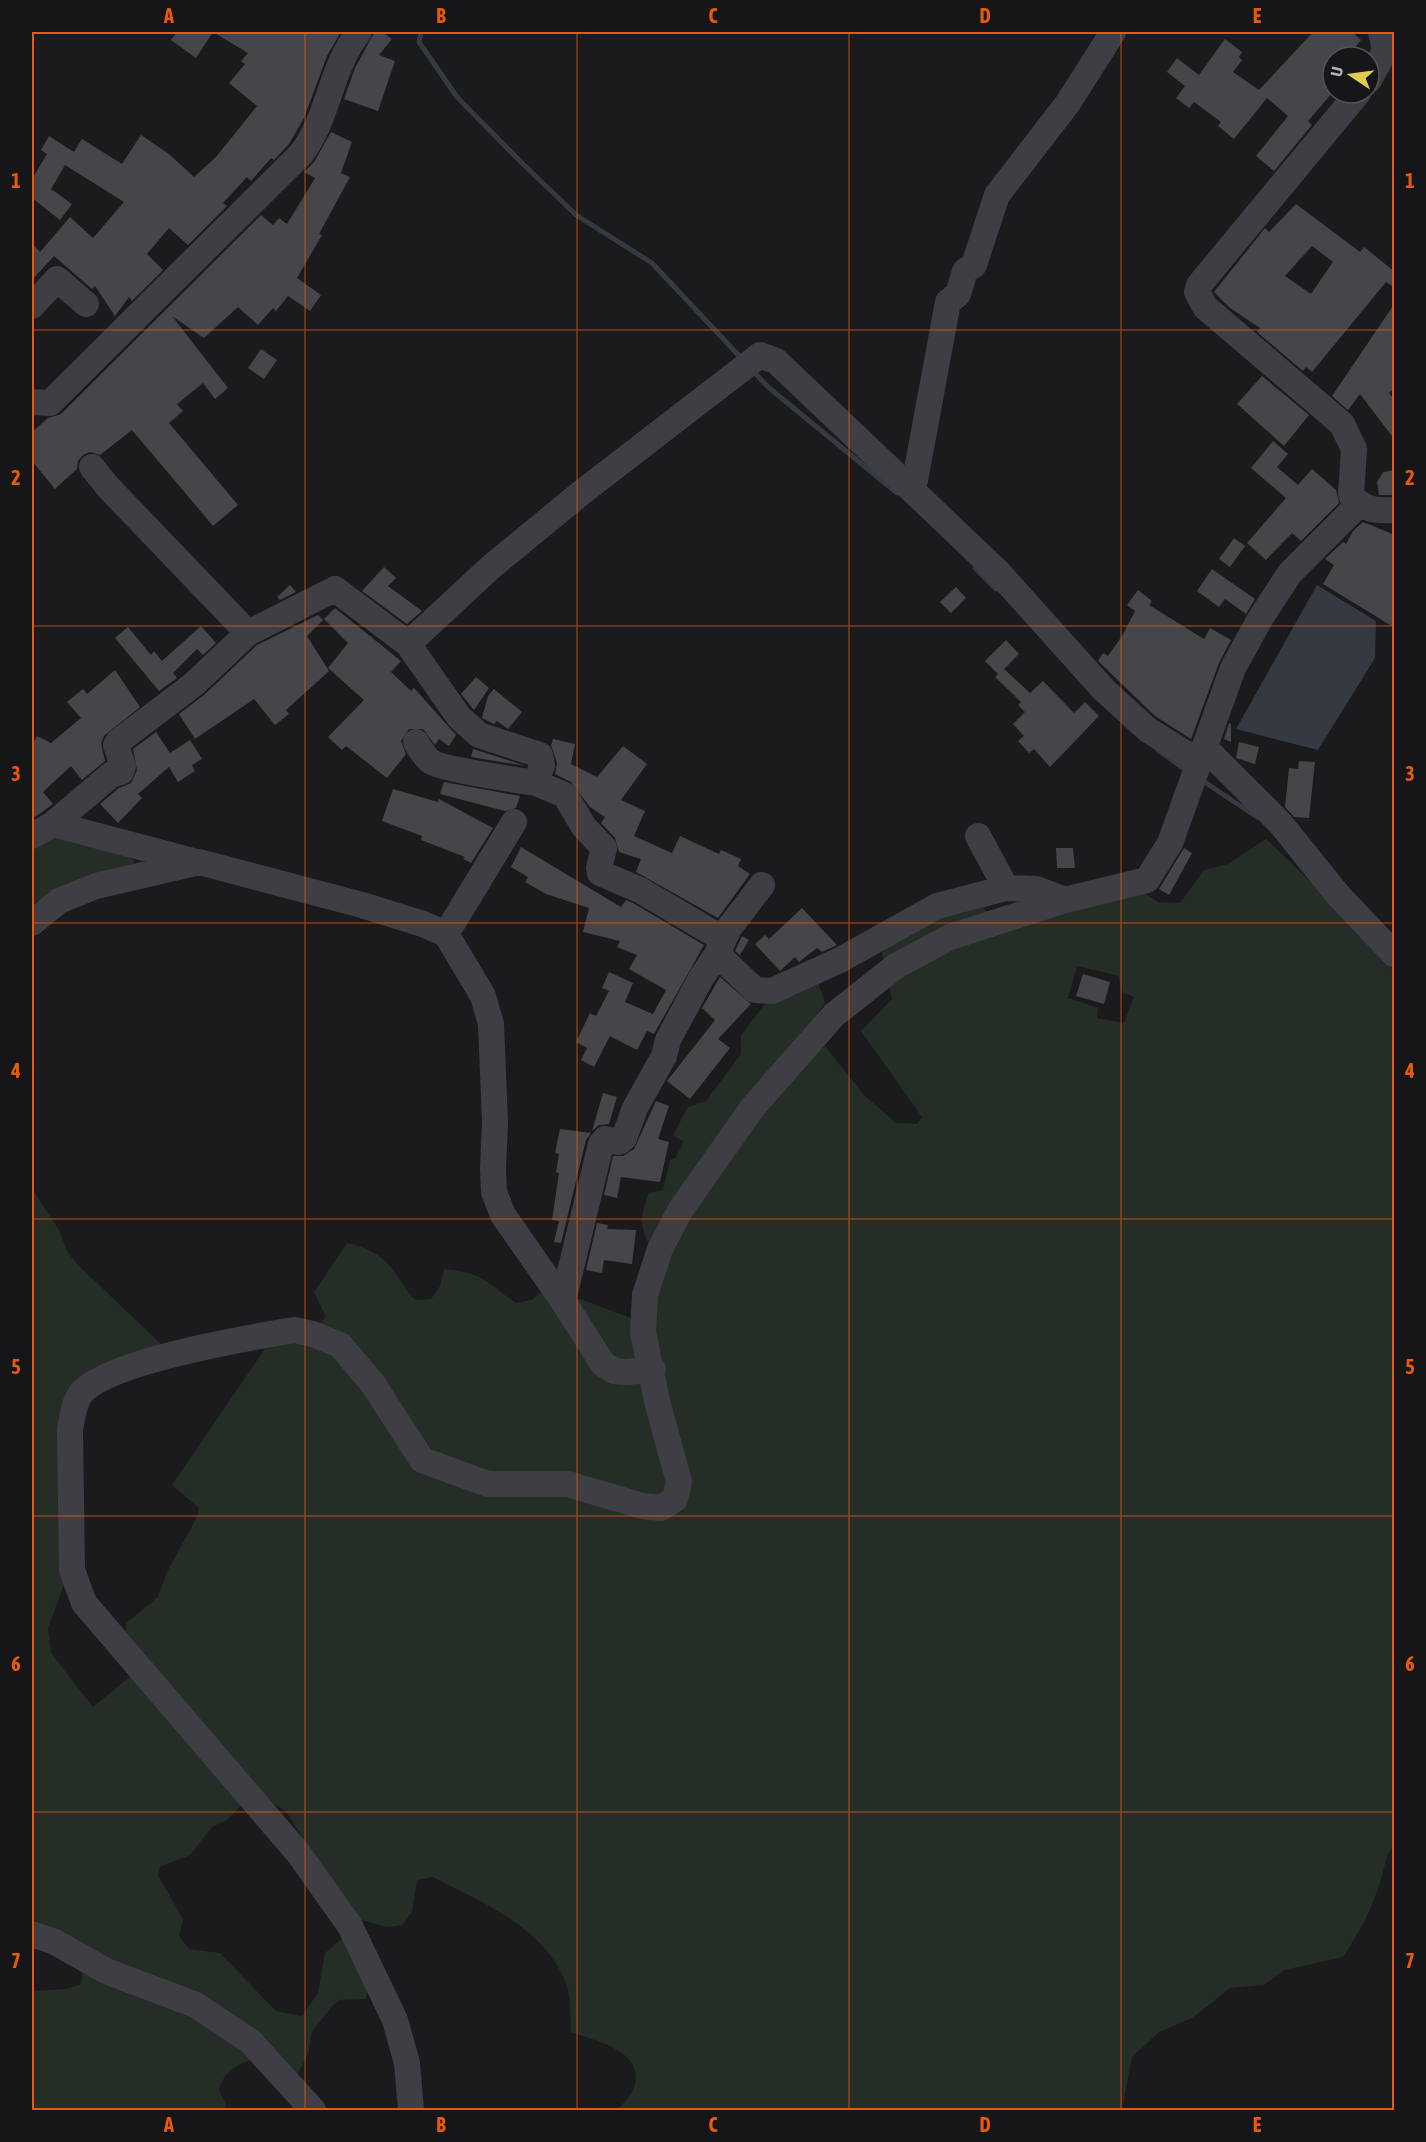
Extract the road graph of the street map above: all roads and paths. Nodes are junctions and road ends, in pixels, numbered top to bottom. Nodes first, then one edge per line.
1 (359, 32) edge
2 (1113, 32) edge
3 (1348, 105) edge
4 (86, 304) dead end
5 (32, 306) edge
6 (32, 402) edge
7 (92, 467) dead end
8 (913, 491) junction
9 (1359, 504) junction
10 (1395, 510) edge
11 (248, 633) junction
12 (408, 644) junction
13 (416, 742) dead end
14 (1198, 763) junction
15 (536, 783) junction
16 (514, 822) dead end
17 (42, 830) edge
18 (978, 836) dead end
19 (199, 862) junction
20 (762, 885) dead end
21 (1006, 888) junction
22 (1065, 900) junction
23 (32, 923) edge
24 (446, 934) junction
25 (720, 947) junction
26 (1395, 954) edge
27 (563, 1301) junction
28 (653, 1369) junction
29 (32, 1934) edge
30 (313, 2110) edge
31 (411, 2110) edge

1 - 6 street
2 - 8 street
3 - 9 street
4 - 5 street
7 - 11 street
8 - 12 street
8 - 14 street
9 - 10 street
9 - 14 street
11 - 12 street
11 - 17 street
12 - 15 street
13 - 15 street
14 - 22 street
14 - 26 street
15 - 25 street
16 - 24 street
17 - 19 street
18 - 21 street
19 - 23 street
19 - 24 street
20 - 25 street
21 - 22 street
21 - 25 street
22 - 28 street
24 - 27 street
25 - 27 street
27 - 28 street
28 - 31 street
29 - 30 street

